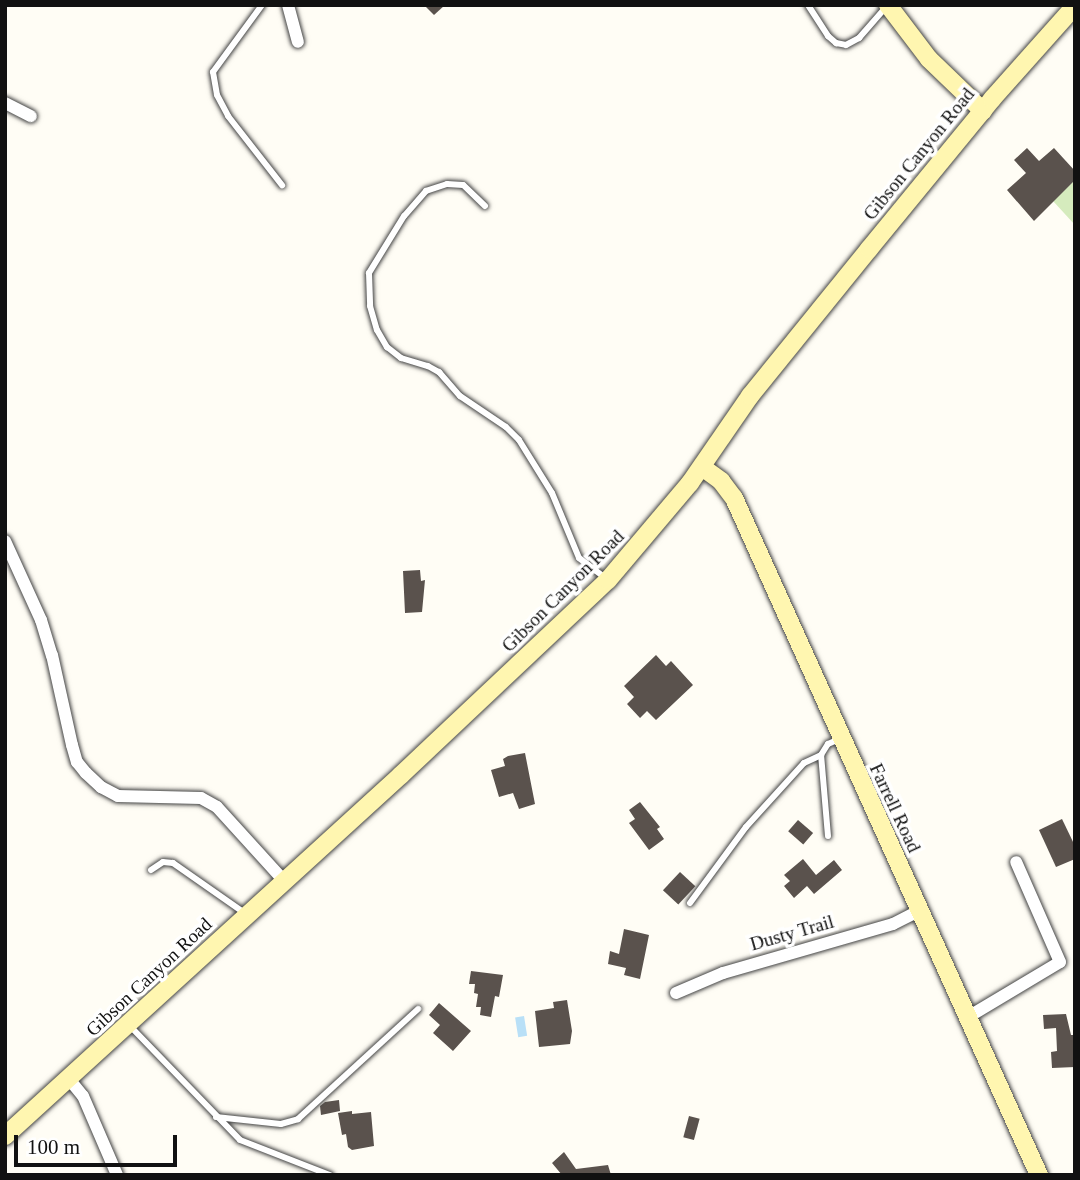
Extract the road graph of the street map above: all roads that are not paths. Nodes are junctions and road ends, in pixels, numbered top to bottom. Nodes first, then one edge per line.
1 (262, 5) edge
2 (288, 5) edge
3 (808, 5) edge
4 (888, 5) edge
5 (1075, 6) edge
6 (298, 42) dead end
7 (5, 103) edge
8 (983, 111) junction
9 (31, 116) dead end
10 (282, 184) dead end
11 (485, 206) dead end
12 (702, 467) junction
13 (5, 541) edge
14 (608, 580) junction
15 (840, 738) junction
16 (821, 755) junction
17 (828, 836) dead end
18 (1016, 862) dead end
19 (151, 870) dead end
20 (284, 881) junction
21 (690, 903) dead end
22 (919, 912) junction
23 (248, 915) junction
24 (676, 993) dead end
25 (418, 1009) dead end
26 (968, 1017) junction
27 (128, 1024) junction
28 (69, 1079) junction
29 (215, 1117) junction
30 (5, 1136) edge
31 (117, 1175) edge
32 (330, 1175) edge
33 (1039, 1175) edge

1 - 10 lane
2 - 6 street
3 - 4 lane
4 - 8 main road
5 - 8 main road, Gibson Canyon Road
7 - 9 street
8 - 12 main road, Gibson Canyon Road
11 - 14 lane
12 - 14 main road, Gibson Canyon Road
12 - 15 main road, Farrell Road
13 - 20 street
14 - 20 main road, Gibson Canyon Road
15 - 16 lane
15 - 22 main road, Farrell Road
16 - 17 lane
16 - 21 lane
18 - 26 street
19 - 23 lane
20 - 23 main road, Gibson Canyon Road
22 - 24 street, Dusty Trail
22 - 26 main road, Farrell Road
23 - 27 main road, Gibson Canyon Road
25 - 29 lane
26 - 33 main road, Farrell Road
27 - 28 main road, Gibson Canyon Road
27 - 29 lane
28 - 30 main road, Gibson Canyon Road
28 - 31 street
29 - 32 lane

